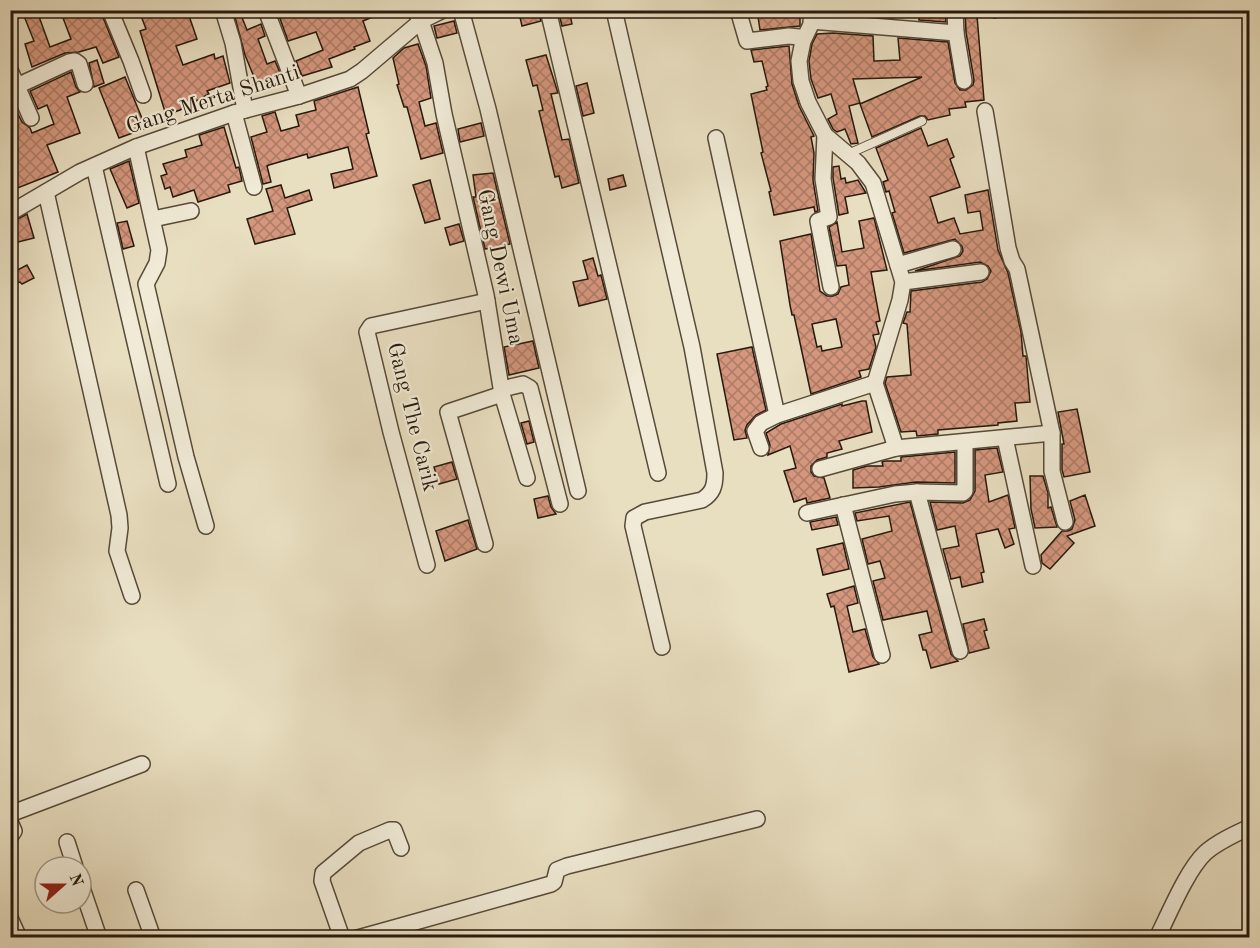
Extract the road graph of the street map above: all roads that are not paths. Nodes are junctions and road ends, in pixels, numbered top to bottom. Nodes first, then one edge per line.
1 (110, 10) edge
2 (223, 10) edge
3 (266, 10) edge
4 (443, 10) edge
5 (462, 10) edge
6 (548, 10) edge
7 (614, 10) edge
8 (738, 10) edge
9 (955, 10) edge
10 (417, 16) edge
11 (814, 16) edge
12 (956, 33) junction
13 (803, 41) junction
14 (10, 70) edge
15 (964, 81) dead end
16 (85, 84) dead end
17 (17, 86) junction
18 (297, 90) junction
19 (143, 96) dead end
20 (241, 106) junction
21 (985, 111) dead end
22 (31, 118) dead end
23 (922, 121) dead end
24 (825, 135) junction
25 (716, 138) dead end
26 (136, 147) junction
27 (847, 155) junction
28 (94, 166) junction
29 (254, 187) dead end
30 (46, 192) junction
31 (191, 211) dead end
32 (10, 213) edge
33 (153, 219) junction
34 (953, 249) dead end
35 (898, 266) junction
36 (981, 272) dead end
37 (903, 282) junction
38 (831, 287) dead end
39 (487, 301) junction
40 (875, 383) junction
41 (502, 392) junction
42 (777, 415) junction
43 (1052, 433) junction
44 (1005, 438) junction
45 (965, 442) junction
46 (761, 448) dead end
47 (896, 448) junction
48 (820, 469) dead end
49 (658, 473) dead end
50 (527, 478) dead end
51 (168, 484) dead end
52 (578, 491) dead end
53 (917, 492) junction
54 (560, 504) dead end
55 (843, 505) junction
56 (807, 513) dead end
57 (1065, 522) dead end
58 (206, 526) dead end
59 (485, 544) dead end
60 (427, 565) dead end
61 (1033, 566) dead end
62 (132, 596) dead end
63 (662, 647) dead end
64 (960, 651) dead end
65 (882, 655) dead end
66 (142, 764) dead end
67 (10, 814) edge
68 (757, 819) dead end
69 (10, 822) edge
70 (1250, 827) edge
71 (10, 837) edge
72 (67, 843) dead end
73 (401, 848) dead end
74 (71, 855) edge
75 (136, 890) dead end
76 (91, 915) edge
77 (10, 918) edge
78 (19, 938) edge
79 (99, 938) edge
80 (153, 938) edge
81 (342, 938) edge
82 (358, 938) edge
83 (1157, 938) edge

1 - 19 street
2 - 20 street
3 - 18 street
4 - 10 street, Gang Merta Shanti
5 - 52 street
6 - 49 street
7 - 63 street
8 - 13 street
9 - 12 street
10 - 18 street, Gang Merta Shanti
10 - 39 street, Gang Dewi Uma
11 - 12 street
11 - 13 street
12 - 15 street
13 - 24 street
14 - 17 street
16 - 17 street
17 - 22 street
18 - 20 street, Gang Merta Shanti
20 - 26 street, Gang Merta Shanti
20 - 29 street
21 - 43 street
23 - 27 lane
24 - 27 street
24 - 38 street
25 - 42 street
26 - 28 street, Gang Merta Shanti
26 - 33 street
27 - 35 street
28 - 30 street, Gang Merta Shanti
28 - 51 street
30 - 32 street, Gang Merta Shanti
30 - 62 street
31 - 33 street
33 - 58 street
34 - 35 street
35 - 37 street
36 - 37 street
37 - 40 street
39 - 41 street, Gang Dewi Uma
39 - 60 street, Gang The Carik
40 - 42 street
40 - 47 street
41 - 50 street, Gang Dewi Uma
41 - 54 street
41 - 59 street
42 - 46 street
43 - 44 street
43 - 57 street
44 - 45 street
44 - 61 street
45 - 47 street
45 - 53 street
47 - 48 street
53 - 55 street
53 - 64 street
55 - 56 street
55 - 65 street
66 - 67 street
68 - 82 street
69 - 71 street
70 - 83 street
72 - 74 street
73 - 81 street
75 - 80 street
76 - 79 street
77 - 78 street

